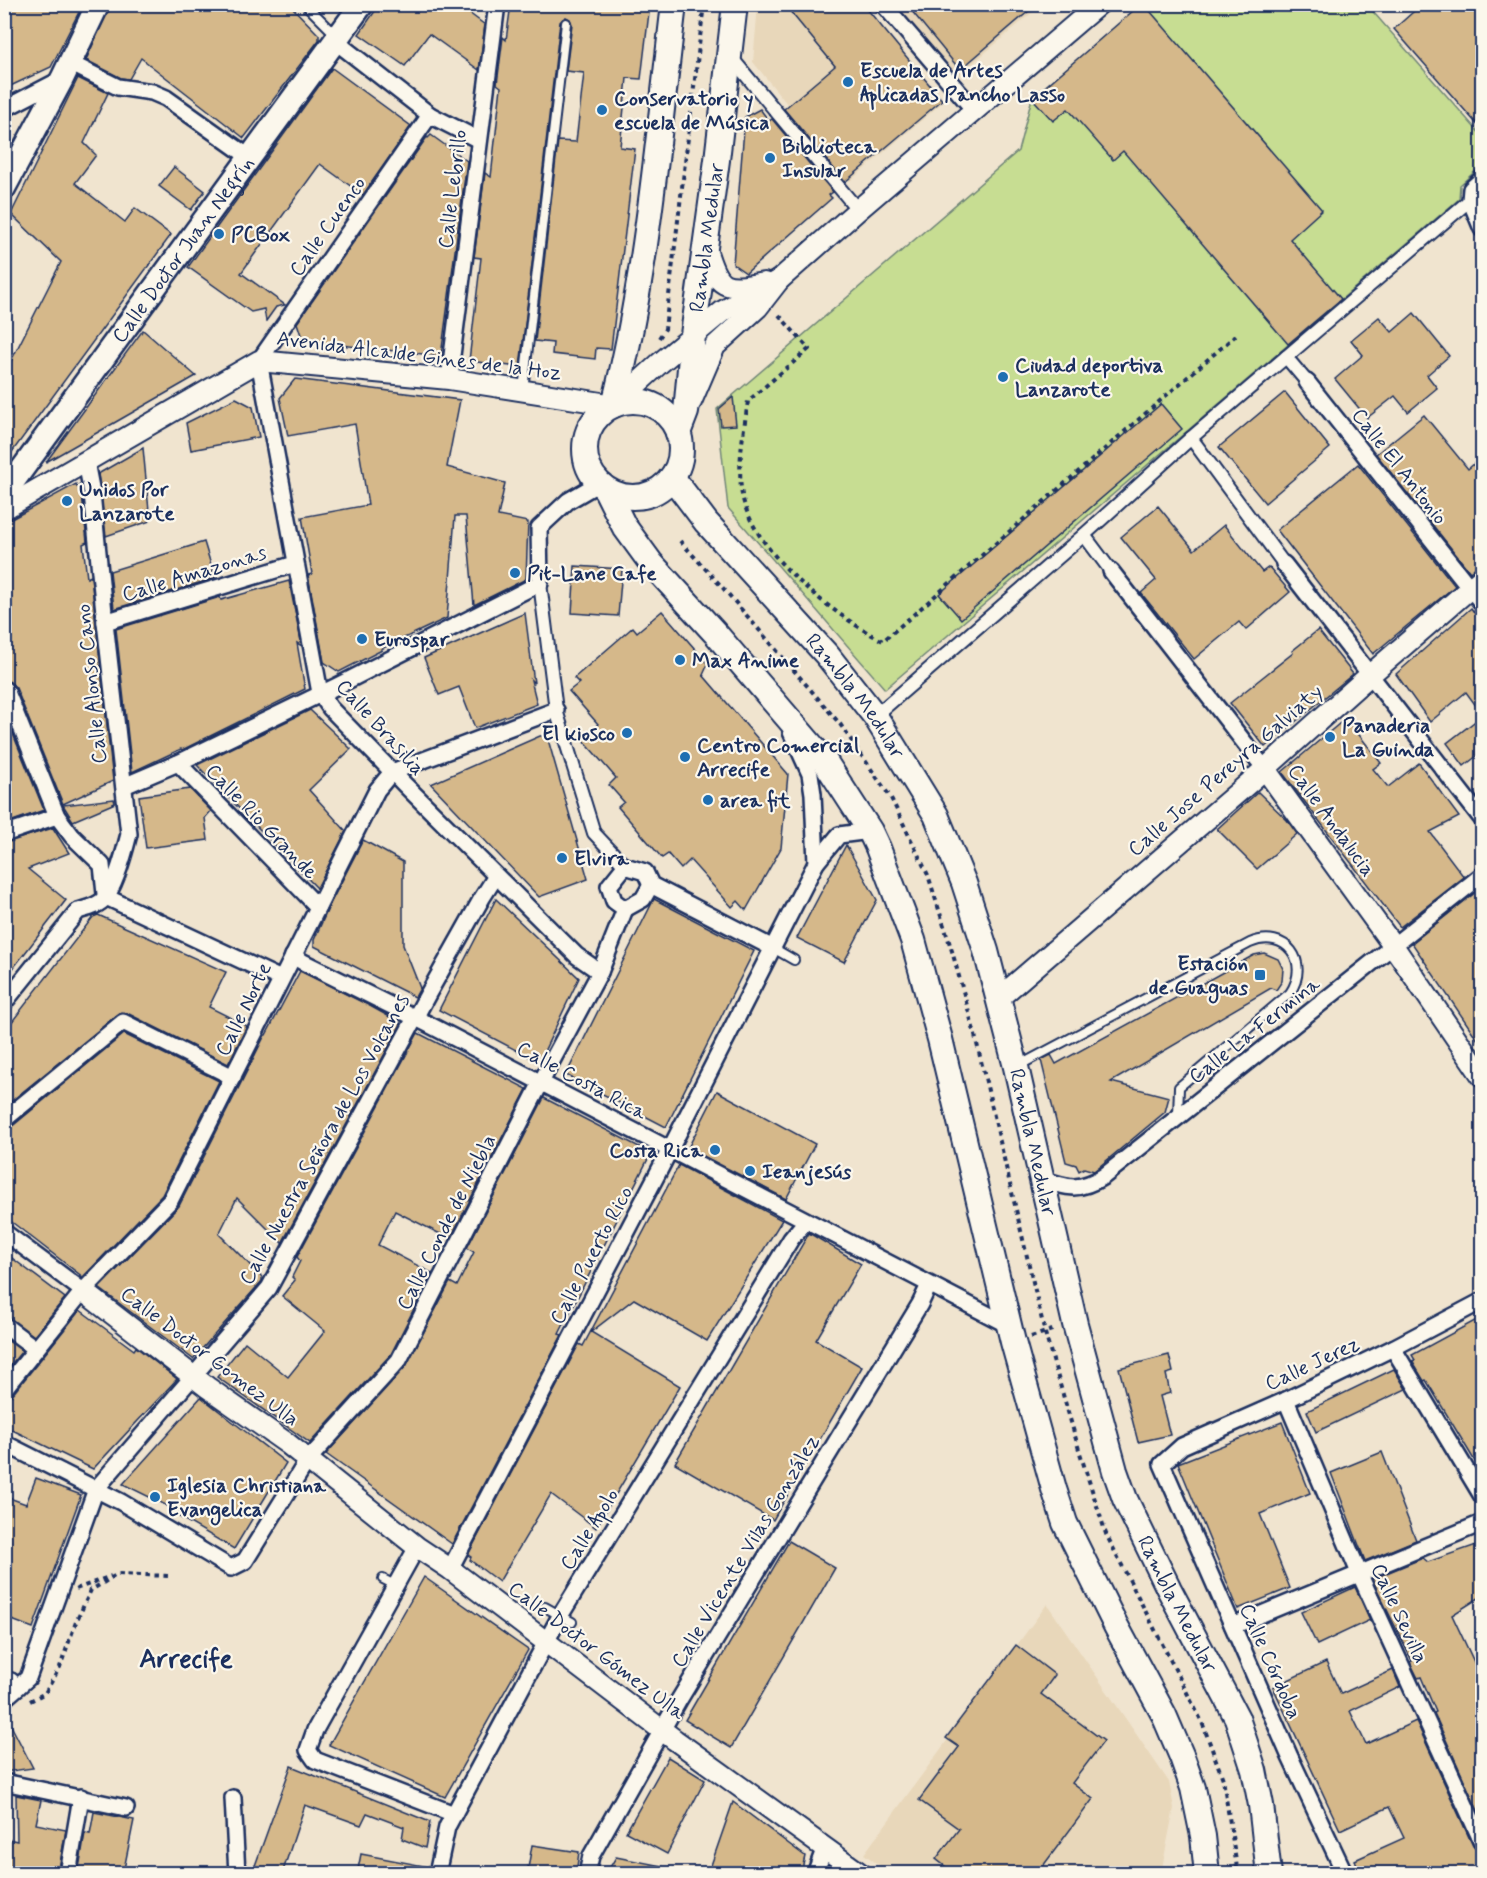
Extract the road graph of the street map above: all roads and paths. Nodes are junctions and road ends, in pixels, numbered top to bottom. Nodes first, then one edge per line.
1 (98, 4) edge
2 (305, 4) edge
3 (362, 4) edge
4 (674, 4) edge
5 (704, 4) edge
6 (735, 4) edge
7 (883, 4) edge
8 (1099, 4) edge
9 (493, 7) edge
10 (566, 23) dead end
11 (337, 36) junction
12 (729, 54) junction
13 (66, 71) junction
14 (4, 109) edge
15 (975, 111) junction
16 (430, 115) junction
17 (479, 140) junction
18 (249, 157) junction
19 (4, 188) edge
20 (1475, 189) edge
21 (858, 210) junction
22 (1482, 229) edge
23 (705, 247) junction
24 (779, 280) junction
25 (779, 315) dead end
26 (693, 335) junction
27 (1236, 335) dead end
28 (655, 345) dead end
29 (1286, 357) junction
30 (259, 361) junction
31 (449, 379) junction
32 (1307, 382) joint
33 (523, 390) junction
34 (614, 405) junction
35 (682, 423) junction
36 (1191, 438) junction
37 (86, 462) junction
38 (672, 477) junction
39 (602, 486) junction
40 (4, 494) edge
41 (4, 509) edge
42 (1084, 535) junction
43 (680, 541) dead end
44 (295, 564) junction
45 (1284, 564) joint
46 (1111, 571) joint
47 (540, 583) junction
48 (1478, 590) edge
49 (105, 622) junction
50 (1371, 674) junction
51 (4, 689) edge
52 (320, 693) junction
53 (556, 710) junction
54 (782, 713) junction
55 (875, 716) junction
56 (178, 763) junction
57 (1265, 769) junction
58 (392, 772) junction
59 (124, 786) junction
60 (57, 816) junction
61 (1482, 819) edge
62 (870, 831) junction
63 (4, 834) edge
64 (816, 863) junction
65 (625, 866) junction
66 (1482, 875) edge
67 (496, 876) junction
68 (651, 885) junction
69 (106, 897) junction
70 (318, 907) junction
71 (625, 909) junction
72 (1394, 946) junction
73 (773, 948) junction
74 (293, 956) junction
75 (794, 960) dead end
76 (600, 972) junction
77 (281, 979) junction
78 (999, 998) junction
79 (4, 1003) edge
80 (416, 1018) junction
81 (1016, 1067) junction
82 (1482, 1076) edge
83 (233, 1077) junction
84 (542, 1083) junction
85 (1178, 1117) junction
86 (4, 1120) edge
87 (669, 1149) junction
88 (1041, 1179) junction
89 (806, 1221) junction
90 (4, 1232) edge
91 (929, 1286) junction
92 (83, 1291) junction
93 (1482, 1301) edge
94 (4, 1325) edge
95 (1057, 1329) dead end
96 (1017, 1332) junction
97 (1045, 1333) junction
98 (1393, 1348) junction
99 (36, 1349) junction
100 (193, 1376) junction
101 (4, 1389) edge
102 (1286, 1400) junction
103 (4, 1443) edge
104 (307, 1461) junction
105 (1162, 1464) joint
106 (96, 1489) junction
107 (1482, 1497) edge
108 (1482, 1523) edge
109 (417, 1547) junction
110 (450, 1569) junction
111 (118, 1574) junction
112 (1360, 1575) junction
113 (170, 1576) dead end
114 (57, 1596) junction
115 (545, 1607) dead end
116 (566, 1619) junction
117 (1233, 1626) junction
118 (545, 1642) junction
119 (4, 1679) edge
120 (11, 1694) edge
121 (662, 1730) junction
122 (4, 1782) edge
123 (81, 1797) junction
124 (233, 1798) dead end
125 (126, 1808) dead end
126 (454, 1814) junction
127 (1482, 1842) edge
128 (825, 1847) junction
129 (68, 1874) edge
130 (237, 1874) edge
131 (437, 1874) edge
132 (587, 1874) edge
133 (815, 1874) edge
134 (861, 1874) edge
135 (1207, 1874) edge
136 (1238, 1874) edge
137 (1269, 1874) edge
138 (1345, 1874) edge

1 - 13 main road
2 - 11 lane
3 - 11 main road, Calle Doctor Juan Negrín
4 - 34 main road
5 - 28 path
6 - 12 main road, Rambla Medular
7 - 15 street
8 - 15 street
9 - 17 street, Calle Lebrillo
10 - 33 lane
11 - 16 street
11 - 18 main road, Calle Doctor Juan Negrín
12 - 21 street
12 - 23 main road, Rambla Medular
13 - 14 street
13 - 18 street
13 - 19 main road
15 - 21 street
16 - 17 street
16 - 30 street, Calle Cuenco
17 - 31 street, Calle Lebrillo
18 - 40 main road, Calle Doctor Juan Negrín
20 - 22 street
20 - 29 street
21 - 24 street
23 - 24 street
23 - 26 main road, Rambla Medular
24 - 26 street
24 - 35 street
25 - 27 path
26 - 34 street
26 - 35 main road, Rambla Medular
29 - 32 street
29 - 36 street
30 - 31 street, Avenida Alcalde Gines de la Hoz
30 - 37 street, Avenida Alcalde Gines de la Hoz
30 - 44 street, Calle Brasilia
31 - 33 street, Avenida Alcalde Gines de la Hoz
32 - 48 street, Calle El Antonio
33 - 34 street, Avenida Alcalde Gines de la Hoz
34 - 35 main road
34 - 39 main road
35 - 38 main road
36 - 42 street
36 - 45 street
37 - 41 street, Avenida Alcalde Gines de la Hoz
37 - 49 street, Calle Alonso Cano
38 - 39 main road
38 - 55 main road, Rambla Medular
39 - 47 street
39 - 54 main road
42 - 46 street
42 - 55 street
43 - 97 path
44 - 49 street, Calle Amazonas
44 - 52 street, Calle Brasilia
45 - 50 street
46 - 57 street, Calle Andalucia
47 - 52 street
47 - 53 street
48 - 50 street, Calle Jose Pereyra Galviaty
49 - 59 street, Calle Alonso Cano
50 - 57 street, Calle Jose Pereyra Galviaty
50 - 61 street
51 - 60 street
52 - 56 street
52 - 58 street, Calle Brasilia
53 - 58 street
53 - 65 street
54 - 62 main road
54 - 64 street, Calle Puerto Rico
55 - 78 main road, Rambla Medular
56 - 59 street
56 - 70 street, Calle Rio Grande
57 - 72 street, Calle Andalucia
57 - 78 street, Calle Jose Pereyra Galviaty
58 - 67 street, Calle Brasilia
58 - 70 street, Calle Norte
59 - 69 street, Calle Alonso Cano
60 - 63 street
60 - 69 street
62 - 64 street, Calle Puerto Rico
62 - 96 main road
64 - 73 street, Calle Puerto Rico
65 - 68 street
65 - 71 street
66 - 72 street, Calle La Fermina
67 - 76 street, Calle Brasilia
67 - 80 street, Calle Nuestra Señora de Los Volcanes
68 - 71 street
68 - 73 street
69 - 77 street
69 - 79 street
70 - 74 street, Calle Norte
71 - 76 street, Calle Conde de Niebla
72 - 82 street, Calle Andalucia
72 - 85 street, Calle La Fermina
73 - 75 lane
73 - 87 street, Calle Puerto Rico
74 - 77 street, Calle Norte
74 - 80 street, Calle Costa Rica
76 - 84 street, Calle Conde de Niebla
77 - 83 street, Calle Norte
78 - 81 main road, Rambla Medular
80 - 84 street, Calle Costa Rica
80 - 100 street, Calle Nuestra Señora de Los Volcanes
81 - 85 lane
81 - 88 main road, Rambla Medular
83 - 86 street
83 - 92 street, Calle Norte
84 - 87 street, Calle Costa Rica
84 - 104 street, Calle Conde de Niebla
85 - 88 street, Calle La Fermina
87 - 89 street, Calle Costa Rica
87 - 110 street, Calle Puerto Rico
88 - 137 main road, Rambla Medular
89 - 91 street, Calle Costa Rica
89 - 116 street, Calle Apolo
90 - 92 street
91 - 96 street, Calle Costa Rica
91 - 121 street, Calle Vicente Vilas González
92 - 99 street, Calle Norte
92 - 100 street, Calle Doctor Gomez Ulla
93 - 98 street, Calle Jerez
94 - 99 street
95 - 97 path
96 - 97 path
96 - 135 main road
97 - 136 path
98 - 102 street, Calle Jerez
98 - 107 street
99 - 101 street, Calle Norte
100 - 104 street, Calle Doctor Gomez Ulla
100 - 106 street, Calle Nuestra Señora de Los Volcanes
102 - 105 street, Calle Jerez
102 - 112 street, Calle Sevilla
103 - 106 street
104 - 106 street, Calle Conde de Niebla
104 - 109 street, Calle Doctor Gómez Ulla
105 - 117 street, Calle Córdoba
106 - 114 street
108 - 112 street
109 - 110 street, Calle Doctor Gómez Ulla
109 - 126 street
110 - 118 street, Calle Doctor Gómez Ulla
111 - 113 path
111 - 114 path
111 - 120 path
112 - 117 street
112 - 127 street, Calle Sevilla
114 - 120 street
115 - 116 lane
116 - 118 street, Calle Apolo
117 - 138 street, Calle Córdoba
118 - 121 street, Calle Doctor Gómez Ulla
118 - 126 street, Calle Apolo
119 - 120 street
121 - 128 street, Calle Doctor Gómez Ulla
121 - 132 street, Calle Vicente Vilas González
122 - 123 street
123 - 125 street
123 - 129 street
124 - 130 street
126 - 131 street, Calle Apolo
128 - 133 street
128 - 134 street, Calle Doctor Gómez Ulla

